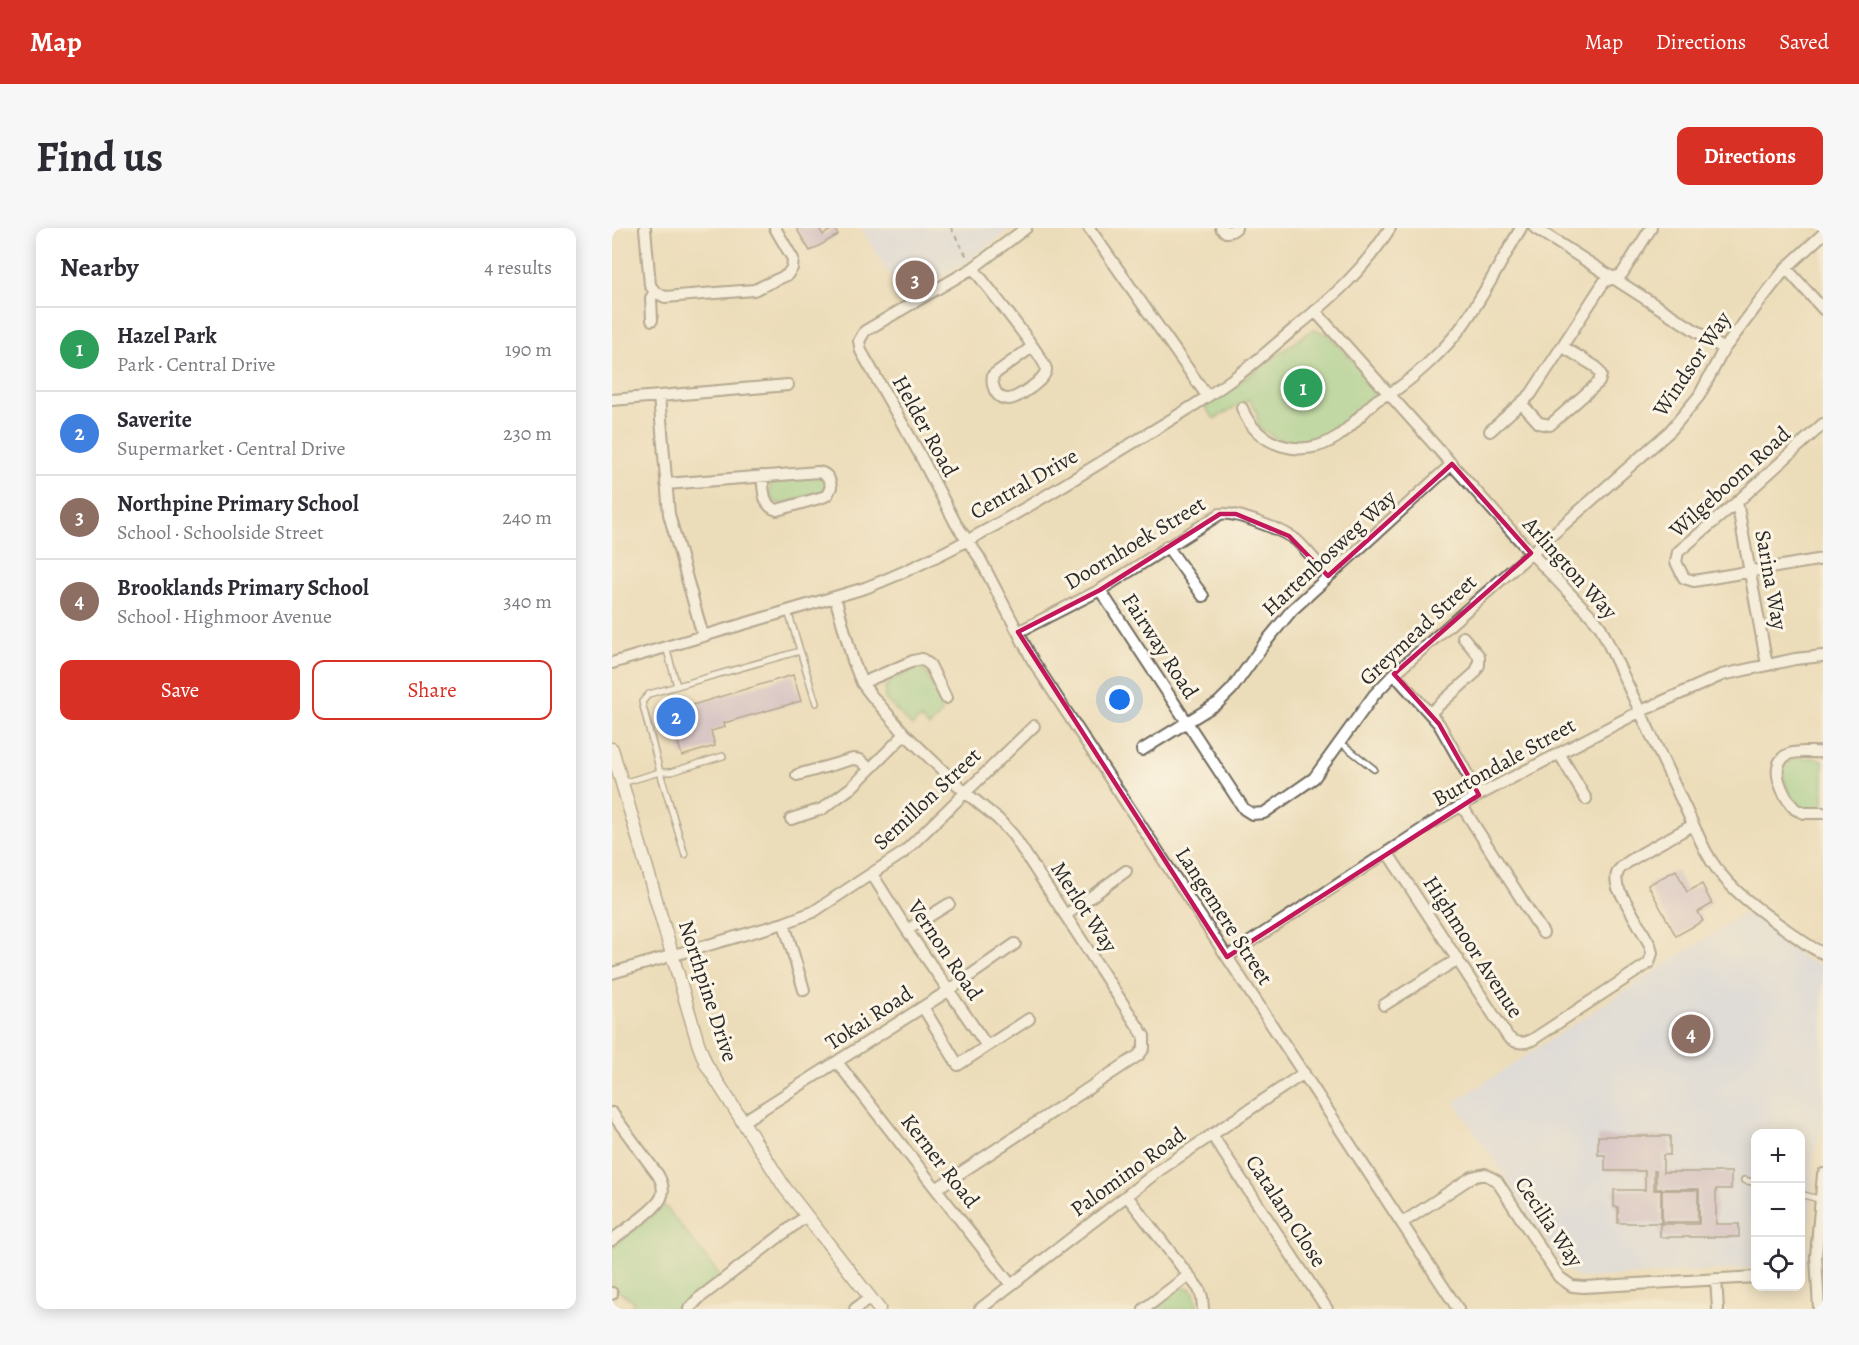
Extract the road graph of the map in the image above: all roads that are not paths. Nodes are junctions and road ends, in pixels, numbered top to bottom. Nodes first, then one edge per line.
1 (645, 228) edge
2 (775, 228) edge
3 (1026, 228) edge
4 (1089, 228) edge
5 (1221, 228) edge
6 (1236, 228) edge
7 (1390, 228) edge
8 (1521, 228) edge
9 (1535, 228) edge
10 (1651, 228) edge
11 (1823, 234) edge
12 (973, 268) junction
13 (1786, 268) junction
14 (1613, 278) junction
15 (655, 292) junction
16 (1823, 309) edge
17 (1315, 311) junction
18 (652, 320) dead end
19 (1032, 347) junction
20 (1563, 347) junction
21 (1724, 349) junction
22 (788, 385) dead end
23 (1388, 394) junction
24 (659, 396) junction
25 (1208, 396) junction
26 (612, 400) edge
27 (1521, 403) junction
28 (1242, 408) dead end
29 (1823, 424) edge
30 (1490, 431) dead end
31 (1452, 465) junction
32 (762, 476) junction
33 (666, 484) junction
34 (1737, 502) junction
35 (967, 539) junction
36 (1167, 546) junction
37 (1531, 553) junction
38 (1823, 559) edge
39 (1749, 572) junction
40 (1328, 576) junction
41 (1100, 590) junction
42 (1203, 596) dead end
43 (835, 597) junction
44 (788, 610) junction
45 (1018, 632) junction
46 (703, 636) junction
47 (1462, 638) dead end
48 (666, 647) junction
49 (800, 651) junction
50 (1823, 656) edge
51 (612, 663) edge
52 (1767, 665) junction
53 (1394, 674) junction
54 (862, 683) junction
55 (677, 686) junction
56 (946, 698) dead end
57 (816, 704) dead end
58 (1639, 712) junction
59 (1430, 713) junction
60 (1187, 723) junction
61 (1035, 726) dead end
62 (905, 734) junction
63 (1340, 742) junction
64 (612, 749) edge
65 (1142, 750) dead end
66 (1823, 752) edge
67 (1559, 753) junction
68 (723, 756) dead end
69 (870, 769) junction
70 (1374, 769) dead end
71 (660, 772) junction
72 (797, 775) dead end
73 (617, 785) edge
74 (965, 792) junction
75 (1479, 795) junction
76 (1586, 799) dead end
77 (1462, 806) junction
78 (1823, 813) edge
79 (1252, 814) joint
80 (791, 819) dead end
81 (1693, 825) junction
82 (1387, 852) junction
83 (685, 855) dead end
84 (1126, 871) dead end
85 (872, 874) junction
86 (949, 904) dead end
87 (1066, 915) junction
88 (784, 923) junction
89 (907, 930) junction
90 (1543, 933) dead end
91 (1015, 944) dead end
92 (1823, 953) edge
93 (672, 955) junction
94 (1227, 957) junction
95 (1458, 960) junction
96 (612, 973) edge
97 (804, 990) dead end
98 (948, 991) junction
99 (1384, 1005) dead end
100 (923, 1007) junction
101 (1029, 1019) dead end
102 (987, 1046) junction
103 (837, 1062) junction
104 (1304, 1073) junction
105 (612, 1113) edge
106 (742, 1122) junction
107 (1212, 1135) junction
108 (1823, 1174) edge
109 (1744, 1180) dead end
110 (1751, 1182) edge
111 (936, 1189) junction
112 (1805, 1195) edge
113 (1127, 1196) junction
114 (1822, 1200) edge
115 (806, 1216) junction
116 (1402, 1223) junction
117 (1821, 1234) edge
118 (612, 1240) edge
119 (1189, 1275) junction
120 (1751, 1277) edge
121 (1716, 1279) junction
122 (1011, 1285) junction
123 (870, 1298) junction
124 (689, 1309) edge
125 (855, 1309) edge
126 (879, 1309) edge
127 (980, 1309) edge
128 (1144, 1309) edge
129 (1203, 1309) edge
130 (1327, 1309) edge
131 (1458, 1309) edge
132 (1718, 1309) edge
133 (1819, 1309) edge

1 - 15 street
2 - 15 street
3 - 12 street
4 - 25 street
5 - 6 street
7 - 17 street, Central Drive
8 - 23 street
9 - 14 street
10 - 14 street
11 - 13 street, Windsor Way
12 - 19 street
12 - 35 street, Helder Road
13 - 16 street
13 - 21 street, Windsor Way
14 - 20 street
14 - 21 street
15 - 18 street
17 - 23 street, Arlington Way
17 - 25 street, Central Drive
19 - 19 street
20 - 27 street
20 - 27 street
21 - 37 street, Windsor Way
22 - 24 street
23 - 28 street
23 - 31 street, Arlington Way
24 - 26 street
24 - 33 street
25 - 35 street, Central Drive
27 - 30 street
29 - 34 street, Wilgeboom Road
31 - 37 street, Arlington Way
31 - 40 street, Hartenbosweg Way
32 - 32 street
32 - 33 street
33 - 46 street
34 - 39 street, Sarina Way
34 - 39 street, Wilgeboom Road
35 - 43 street, Central Drive
35 - 45 street, Langemere Street
36 - 40 street, Doornhoek Street
36 - 41 street, Doornhoek Street
36 - 42 street
37 - 53 street, Greymead Street
37 - 58 street, Arlington Way
38 - 39 street, Wilgeboom Road
39 - 52 street, Sarina Way
40 - 60 street, Hartenbosweg Way
41 - 45 street, Doornhoek Street
41 - 60 street, Fairway Road
43 - 44 street, Central Drive
43 - 54 street, Merlot Way
44 - 46 street, Central Drive
44 - 49 lane
45 - 94 street, Langemere Street
46 - 48 street, Central Drive
47 - 59 street
48 - 51 street, Central Drive
48 - 55 lane
49 - 55 lane
49 - 57 lane
50 - 52 street, Burtondale Street
52 - 58 street, Burtondale Street
53 - 59 street
53 - 63 street, Greymead Street
54 - 56 street
54 - 62 street, Merlot Way
55 - 71 lane
58 - 67 street, Burtondale Street
58 - 81 street, Arlington Way
59 - 75 street
60 - 65 street, Fairway Road
60 - 79 street, Fairway Road
61 - 74 street, Semillon Street
62 - 69 street
62 - 74 street, Merlot Way
63 - 70 lane
63 - 79 street, Greymead Street
64 - 73 street, Northpine Drive
66 - 78 street
67 - 75 street, Burtondale Street
67 - 76 street
68 - 71 lane
69 - 72 street
69 - 80 street
71 - 73 lane
71 - 83 lane
73 - 93 street, Northpine Drive
74 - 85 street, Semillon Street
74 - 87 street, Merlot Way
75 - 77 street, Burtondale Street
77 - 82 street, Burtondale Street
77 - 90 street
81 - 92 street, Arlington Way
81 - 95 street, Highmoor Avenue
82 - 94 street, Burtondale Street
82 - 95 street, Highmoor Avenue
84 - 87 street
85 - 88 street, Semillon Street
85 - 89 street, Vernon Road
86 - 89 street
87 - 111 street, Merlot Way
88 - 93 street, Semillon Street
88 - 97 street
89 - 98 street, Vernon Road
91 - 98 street, Tokai Road
93 - 96 street, Semillon Street
93 - 106 street, Northpine Drive
94 - 104 street, Langemere Street
95 - 99 street
98 - 100 street, Tokai Road
98 - 102 street, Vernon Road
100 - 102 street
100 - 103 street, Tokai Road
101 - 102 street
103 - 106 street, Tokai Road
103 - 111 street, Kerner Road
104 - 107 street, Palomino Road
104 - 116 street, Langemere Street
105 - 118 street
106 - 115 street, Northpine Drive
107 - 113 street, Palomino Road
107 - 130 street, Catalam Close
108 - 114 street
109 - 110 lane
111 - 122 street, Kerner Road
112 - 114 lane
113 - 119 street
113 - 122 street, Palomino Road
114 - 117 street
115 - 123 street, Northpine Drive
115 - 124 street
116 - 121 street, Cecilia Way
116 - 131 street, Langemere Street
117 - 133 street
119 - 128 street
119 - 129 street
120 - 121 street, Cecilia Way
121 - 132 street
122 - 127 street, Palomino Road
123 - 125 street
123 - 126 street, Northpine Drive

